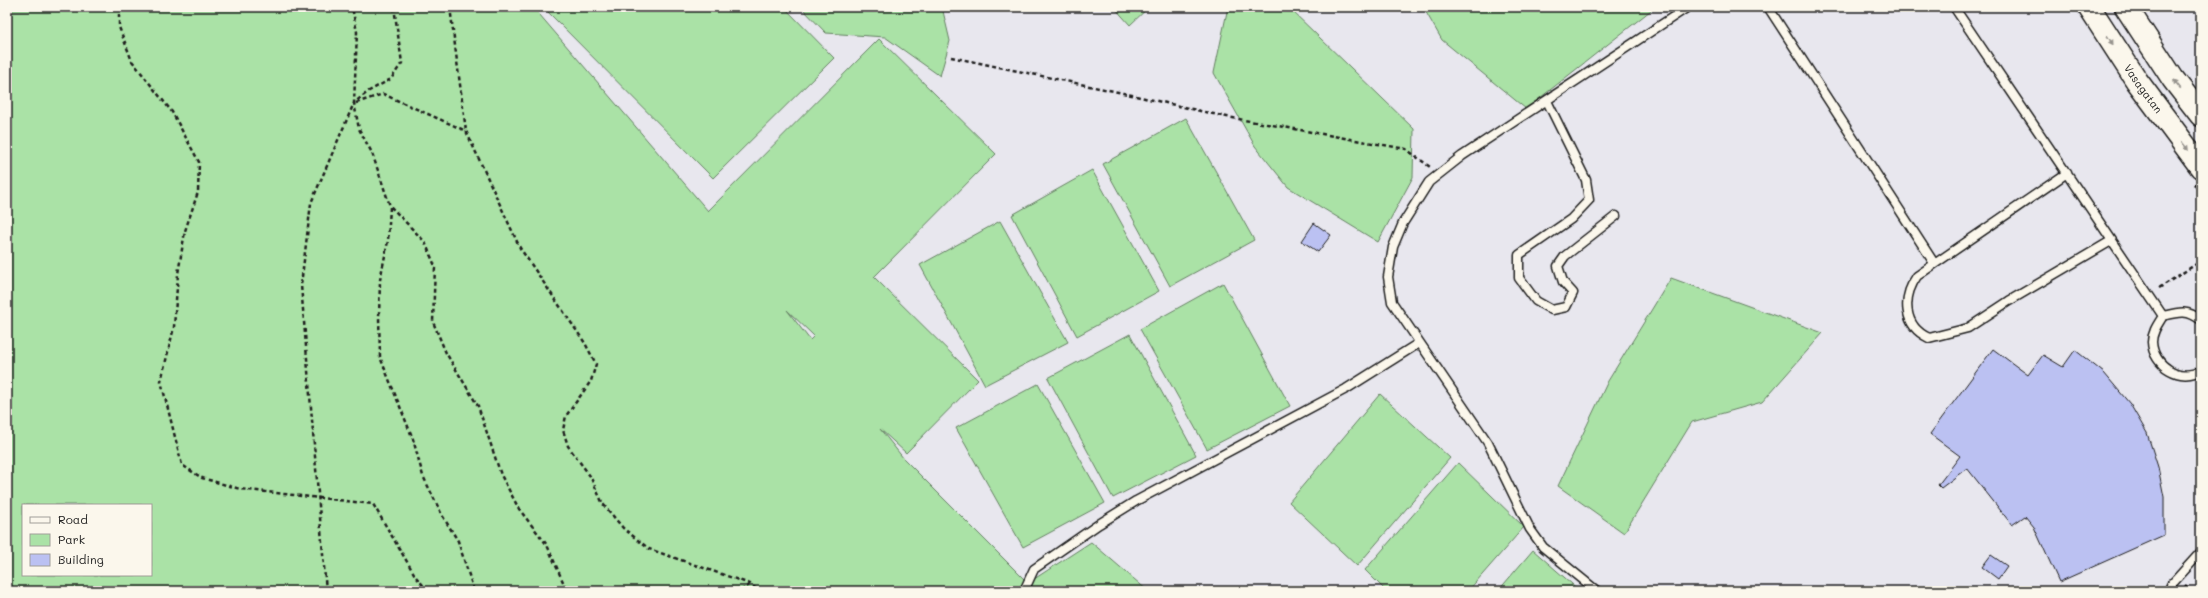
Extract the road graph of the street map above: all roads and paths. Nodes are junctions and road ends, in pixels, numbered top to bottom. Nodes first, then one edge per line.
1 (119, 7) edge
2 (352, 7) edge
3 (394, 7) edge
4 (450, 7) edge
5 (1688, 7) edge
6 (1768, 7) edge
7 (1954, 7) edge
8 (2089, 7) edge
9 (2126, 7) edge
10 (951, 57) dead end
11 (1547, 101) junction
12 (354, 103) junction
13 (2201, 115) edge
14 (466, 132) junction
15 (2201, 167) edge
16 (2067, 173) junction
17 (1439, 174) junction
18 (390, 206) junction
19 (1616, 216) dead end
20 (2110, 241) junction
21 (2201, 261) edge
22 (1934, 263) junction
23 (2148, 295) junction
24 (2162, 316) junction
25 (2201, 320) edge
26 (1420, 343) junction
27 (2201, 370) edge
28 (320, 498) junction
29 (2201, 552) edge
30 (750, 584) junction
31 (326, 591) edge
32 (428, 591) edge
33 (474, 591) edge
34 (567, 591) edge
35 (741, 591) edge
36 (759, 591) edge
37 (1024, 591) edge
38 (1597, 591) edge
39 (2169, 591) edge

1 - 28 path
2 - 12 path
3 - 12 path
4 - 14 path
5 - 11 lane
6 - 22 lane
7 - 16 lane
8 -> 15 street, Vasagatan
13 -> 9 street
10 - 17 path
11 - 17 lane
11 - 19 lane
12 - 14 path
12 - 18 path
12 - 28 path
14 - 30 path
16 - 20 lane
16 - 22 lane
17 - 26 lane
18 - 33 path
18 - 34 path
20 - 22 lane
20 - 23 lane
21 - 23 path
23 - 24 lane
24 - 25 lane
24 - 27 lane
26 - 37 lane
26 - 38 lane
28 - 31 path
28 - 32 path
29 - 39 lane
30 - 35 path
30 - 36 path

